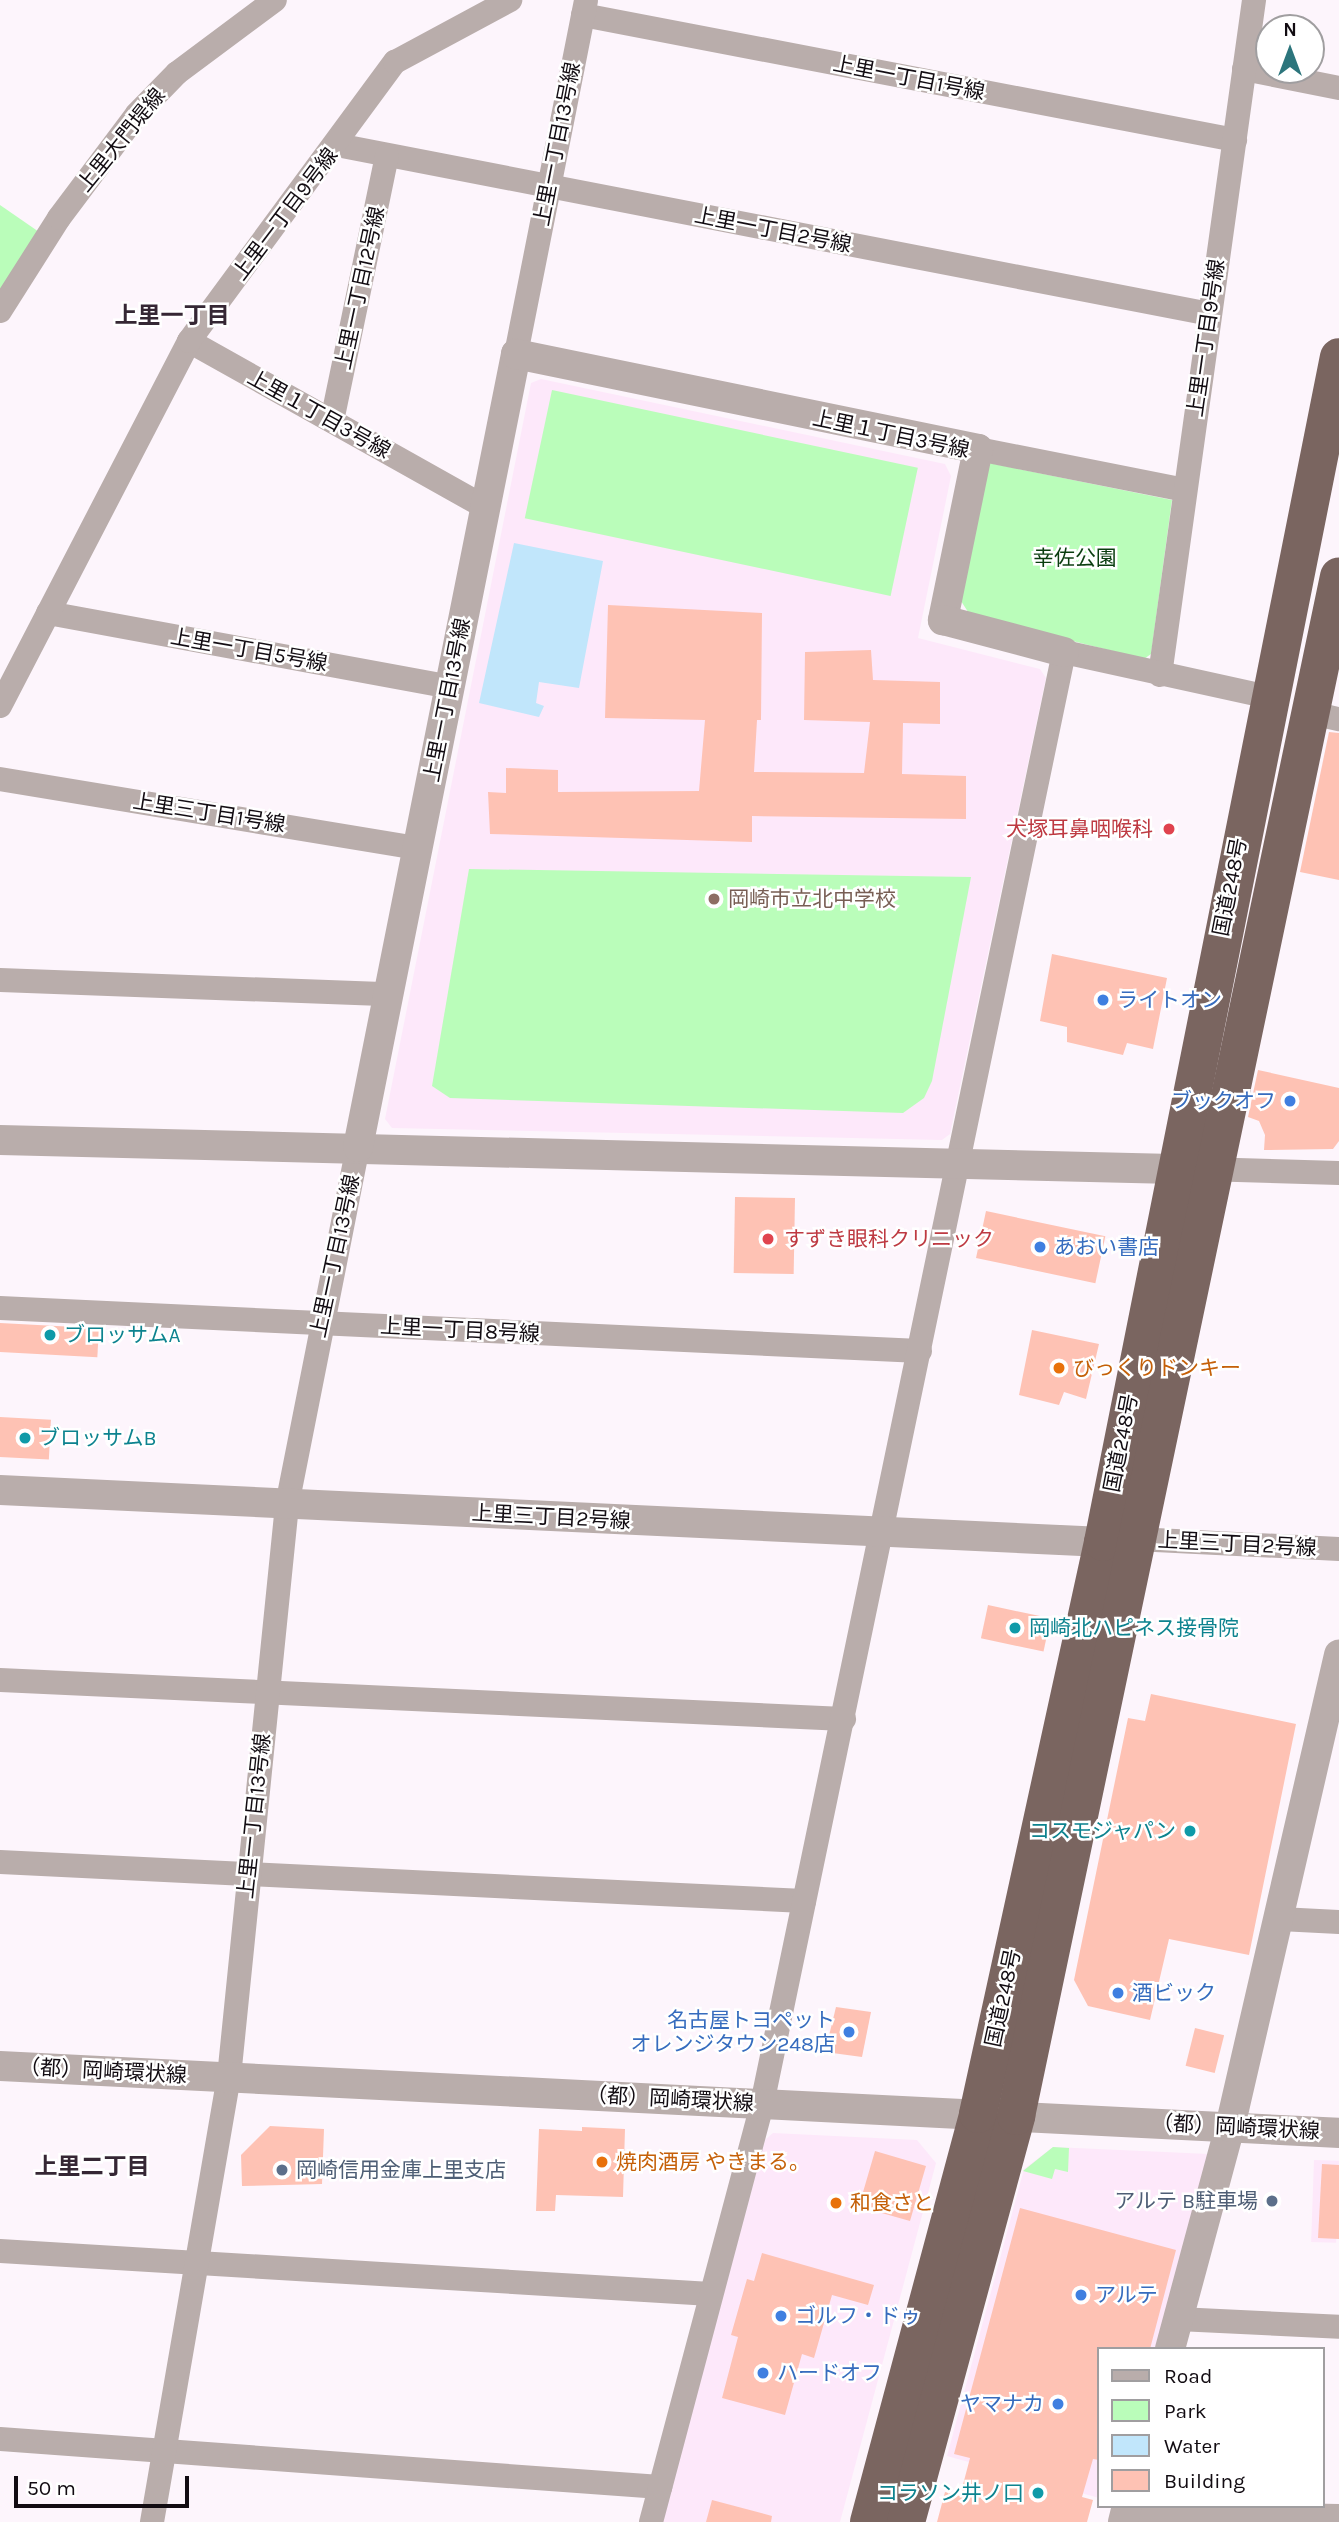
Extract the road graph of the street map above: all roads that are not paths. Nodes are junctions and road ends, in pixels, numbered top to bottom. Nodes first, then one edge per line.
1 (275, 0) edge
2 (510, 0) edge
3 (1254, 0) edge
4 (584, 8) edge
5 (1244, 69) junction
6 (1339, 88) edge
7 (1235, 140) junction
8 (337, 145) junction
9 (387, 156) junction
10 (548, 186) junction
11 (0, 311) edge
12 (1210, 314) junction
13 (189, 341) junction
14 (516, 354) junction
15 (1339, 357) edge
16 (332, 421) junction
17 (978, 449) junction
18 (1185, 490) junction
19 (485, 508) junction
20 (1339, 577) edge
21 (48, 613) junction
22 (1065, 652) junction
23 (1160, 675) junction
24 (450, 687) junction
25 (1268, 697) junction
26 (0, 706) edge
27 (1325, 716) edge
28 (0, 779) edge
29 (418, 848) junction
30 (0, 980) edge
31 (389, 994) junction
32 (0, 1140) edge
33 (358, 1147) junction
34 (959, 1161) junction
35 (1213, 1168) junction
36 (1174, 1169) junction
37 (1339, 1173) edge
38 (0, 1308) edge
39 (320, 1323) junction
40 (920, 1351) junction
41 (0, 1490) edge
42 (287, 1505) junction
43 (881, 1533) junction
44 (1119, 1541) junction
45 (1339, 1549) edge
46 (1339, 1654) edge
47 (0, 1680) edge
48 (266, 1692) junction
49 (844, 1720) junction
50 (1329, 1742) edge
51 (0, 1862) edge
52 (248, 1873) junction
53 (804, 1900) junction
54 (1280, 1919) junction
55 (1339, 1922) edge
56 (0, 2066) edge
57 (229, 2077) junction
58 (762, 2104) junction
59 (978, 2114) junction
60 (1016, 2116) junction
61 (1230, 2127) junction
62 (1339, 2133) edge
63 (0, 2251) edge
64 (197, 2263) junction
65 (711, 2294) junction
66 (1178, 2319) junction
67 (1339, 2327) edge
68 (1171, 2347) edge
69 (0, 2439) edge
70 (165, 2451) junction
71 (660, 2487) junction
72 (1125, 2513) edge
73 (1339, 2516) edge
74 (152, 2522) edge
75 (650, 2522) edge
76 (869, 2522) edge
77 (906, 2522) edge

1 - 11 street, 上里大門堤線
2 - 8 street, 上里一丁目9号線
3 - 5 street, 上里一丁目9号線
4 - 7 street, 上里一丁目1号線
4 - 10 street, 上里一丁目13号線
5 - 6 street
5 - 7 street, 上里一丁目9号線
7 - 12 street, 上里一丁目9号線
8 - 9 street, 上里一丁目2号線
8 - 13 street, 上里一丁目9号線
9 - 10 street, 上里一丁目2号線
9 - 16 street, 上里一丁目12号線
10 - 12 street, 上里一丁目2号線
10 - 14 street, 上里一丁目13号線
12 - 18 street, 上里一丁目9号線
13 - 16 street, 上里１丁目3号線
13 - 21 street, 上里一丁目9号線
14 - 17 street, 上里１丁目3号線
14 - 19 street, 上里一丁目13号線
15 - 25 highway, 国道248号
16 - 19 street, 上里１丁目3号線
17 - 18 street
17 - 22 street, 上里１丁目3号線
18 - 23 street, 上里一丁目9号線
19 - 24 street, 上里一丁目13号線
20 - 27 highway, 国道248号
21 - 24 street, 上里一丁目5号線
21 - 26 street, 上里一丁目9号線
22 - 23 street, 上里１丁目3号線
22 - 34 street
23 - 25 street, 上里１丁目3号線
24 - 29 street, 上里一丁目13号線
25 - 36 highway, 国道248号
27 - 35 highway, 国道248号
28 - 29 street, 上里三丁目1号線
29 - 31 street, 上里一丁目13号線
30 - 31 street
31 - 33 street, 上里一丁目13号線
32 - 33 street
33 - 34 street
33 - 39 street, 上里一丁目13号線
34 - 36 street
34 - 40 street
35 - 36 street
35 - 37 street
35 - 44 highway, 国道248号
36 - 44 highway, 国道248号
38 - 39 street, 上里一丁目8号線
39 - 40 street, 上里一丁目8号線
39 - 42 street, 上里一丁目13号線
40 - 43 street
41 - 42 street, 上里三丁目2号線
42 - 43 street, 上里三丁目2号線
42 - 48 street, 上里一丁目13号線
43 - 44 street, 上里三丁目2号線
43 - 49 street
44 - 45 street, 上里三丁目2号線
44 - 59 highway, 国道248号
44 - 60 highway, 国道248号
46 - 50 street
47 - 48 street
48 - 49 street
48 - 52 street, 上里一丁目13号線
49 - 53 street
50 - 54 street
51 - 52 street
52 - 53 street
52 - 57 street, 上里一丁目13号線
53 - 58 street
54 - 55 street
54 - 61 street
56 - 57 street, （都）岡崎環状線
57 - 58 street, （都）岡崎環状線
57 - 64 street, 上里一丁目13号線
58 - 59 street, （都）岡崎環状線
58 - 65 street
59 - 60 street, （都）岡崎環状線
59 - 76 highway, 国道248号
60 - 61 street, （都）岡崎環状線
60 - 77 highway, 国道248号
61 - 62 street, （都）岡崎環状線
61 - 66 street
63 - 64 street
64 - 65 street
64 - 70 street, 上里一丁目13号線
65 - 71 street
66 - 67 street
66 - 68 street
69 - 70 street
70 - 71 street
70 - 74 street, 上里一丁目13号線
71 - 75 street
72 - 73 street

